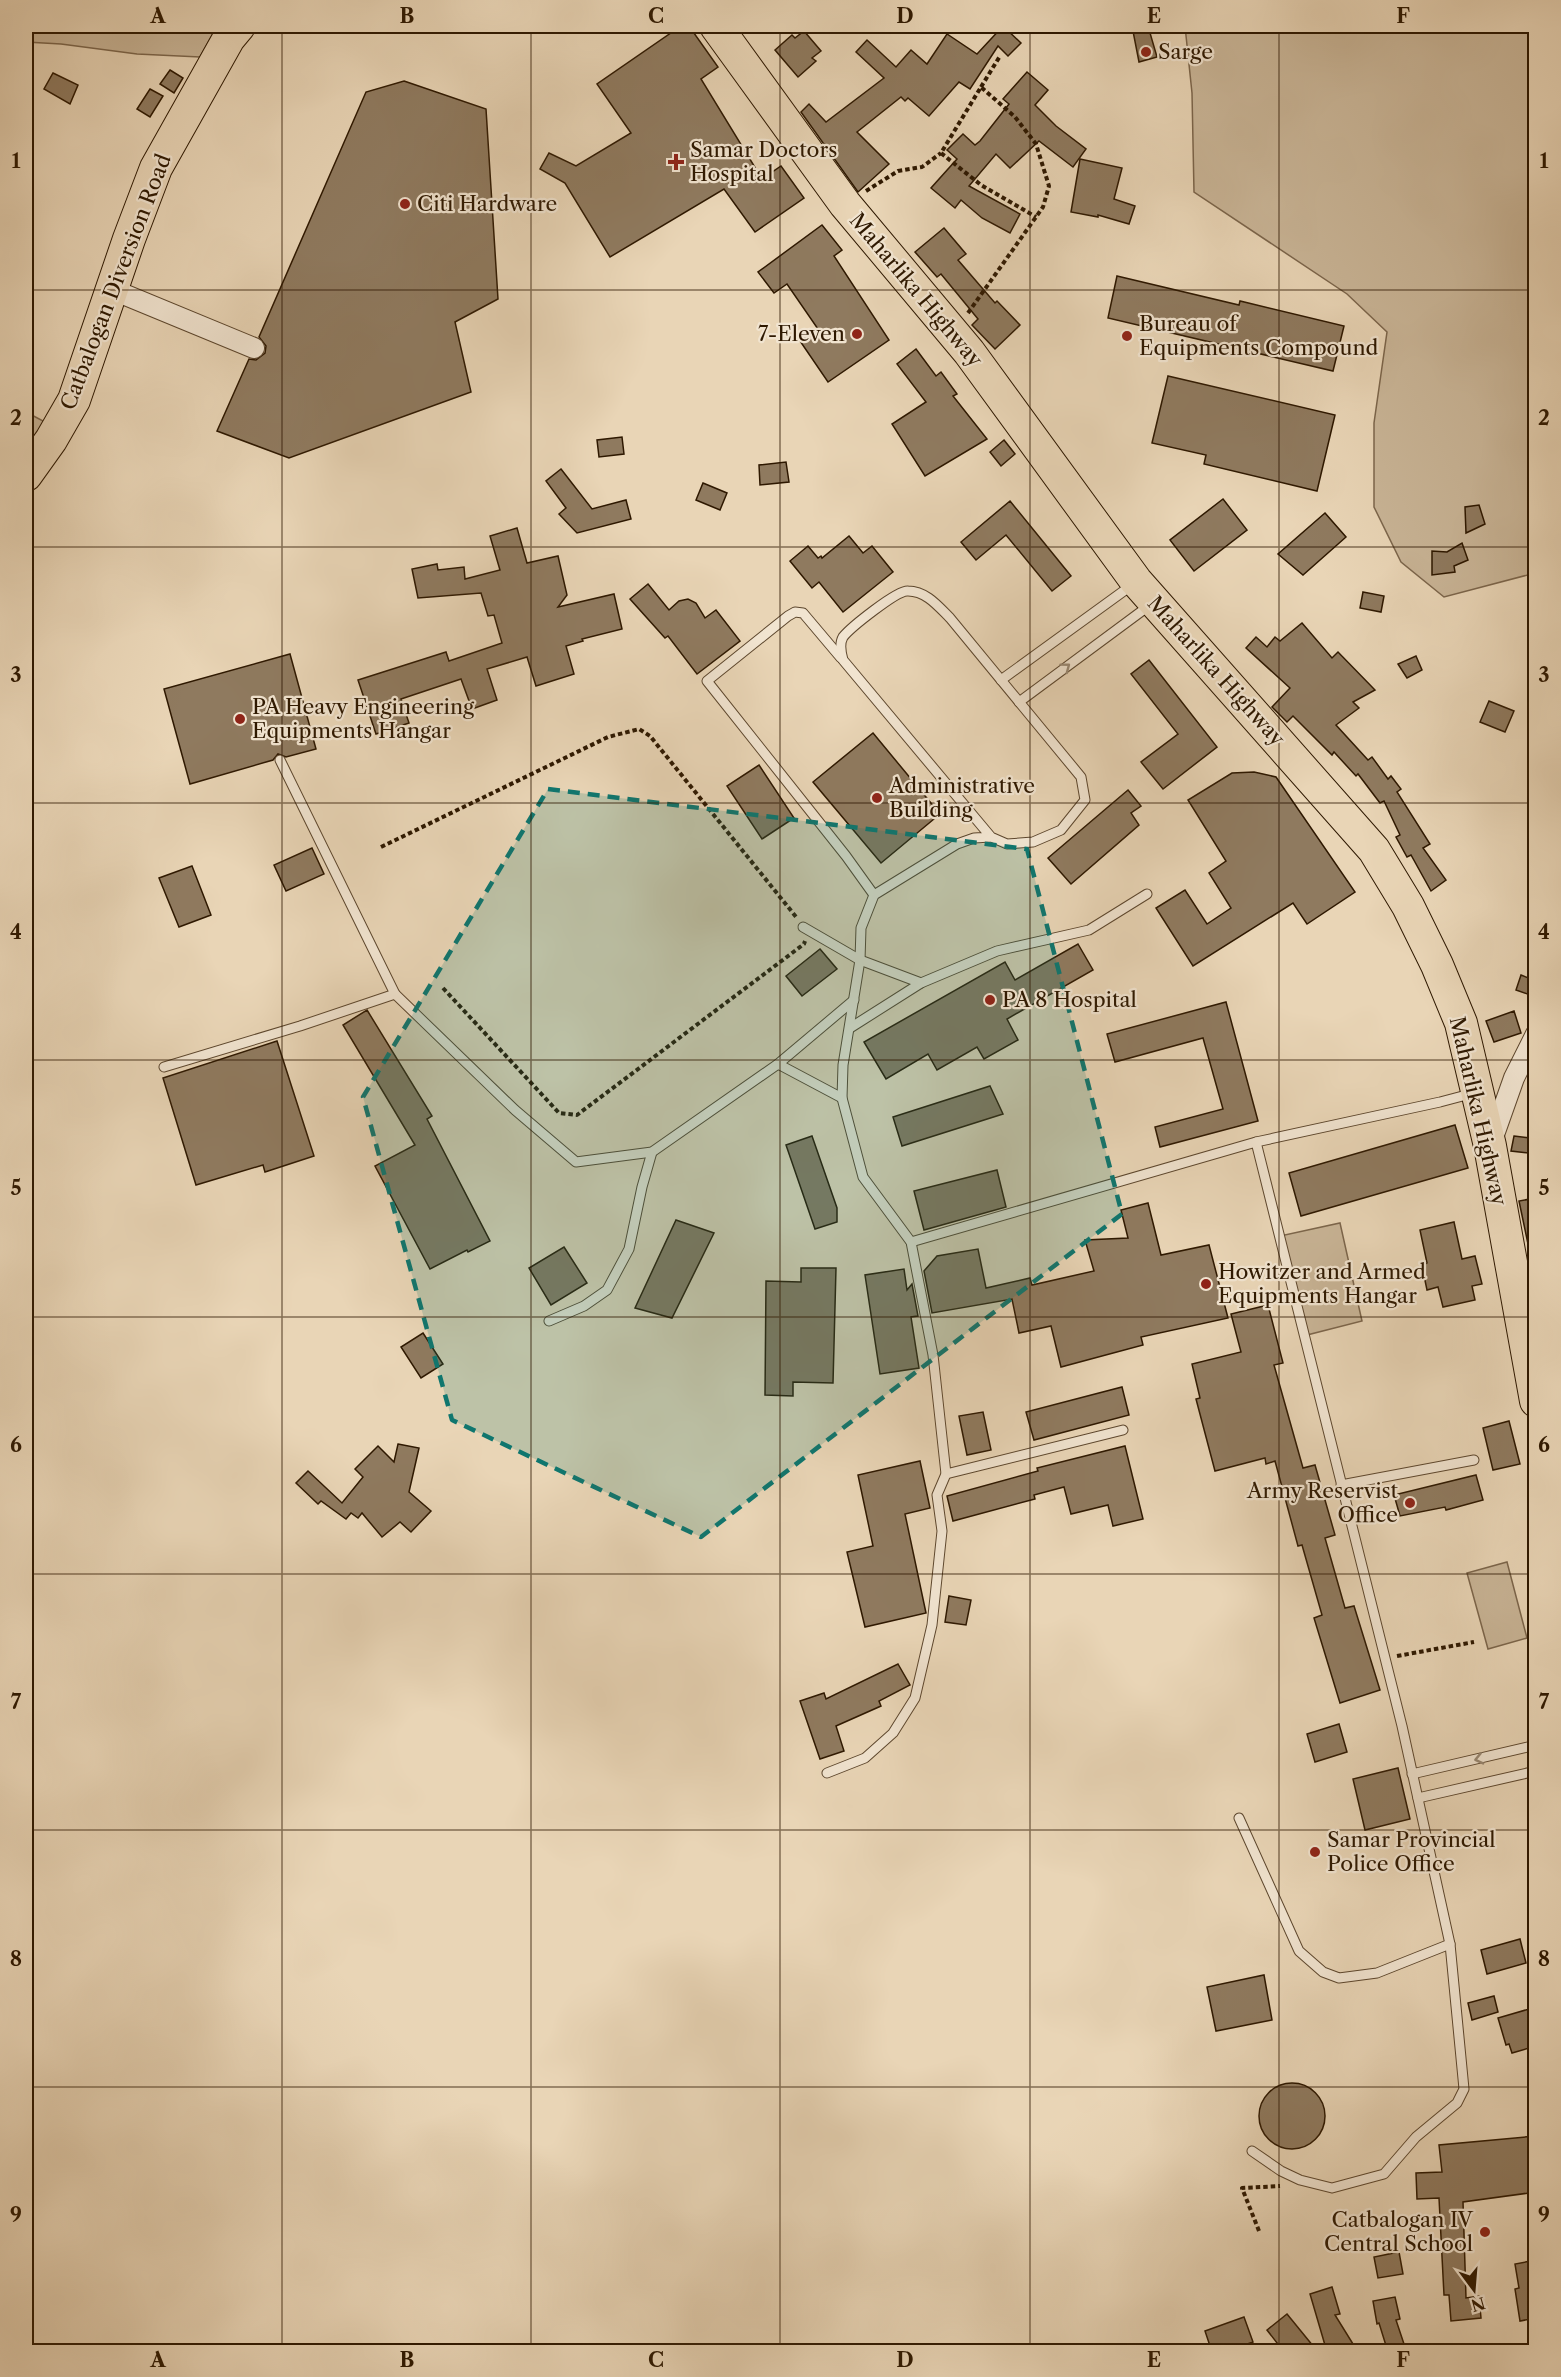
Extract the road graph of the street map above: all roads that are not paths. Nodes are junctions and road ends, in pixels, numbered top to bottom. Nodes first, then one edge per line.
1 (239, 26) edge
2 (716, 26) edge
3 (111, 289) junction
4 (254, 348) dead end
5 (26, 475) edge
6 (1145, 592) junction
7 (843, 660) junction
8 (1001, 680) junction
9 (1019, 702) junction
10 (280, 760) dead end
11 (991, 837) junction
12 (1147, 894) dead end
13 (874, 895) junction
14 (803, 927) road end
15 (860, 960) junction
16 (921, 984) junction
17 (395, 994) junction
18 (854, 1000) junction
19 (850, 1028) junction
20 (1536, 1034) edge
21 (778, 1064) junction
22 (164, 1067) dead end
23 (1514, 1078) junction
24 (1474, 1082) junction
25 (842, 1098) junction
26 (1256, 1142) junction
27 (1490, 1146) junction
28 (652, 1152) junction
29 (911, 1242) junction
30 (549, 1321) dead end
31 (1536, 1401) edge
32 (1123, 1430) dead end
33 (1474, 1460) dead end
34 (946, 1474) junction
35 (1341, 1485) junction
36 (1536, 1745) edge
37 (1536, 1771) edge
38 (827, 1773) dead end
39 (1412, 1774) junction
40 (1418, 1798) junction
41 (1239, 1818) dead end
42 (1450, 1944) junction
43 (1252, 2151) dead end

1 - 3 highway, Catbalogan Diversion Road
2 - 6 highway, Maharlika Highway
3 - 4 street
3 - 5 highway, Catbalogan Diversion Road
6 - 8 lane
9 -> 6 lane
6 - 24 highway, Maharlika Highway
7 - 8 lane
7 - 11 lane
7 - 13 lane
8 - 9 lane
9 - 11 lane
10 - 17 lane
11 - 13 lane
12 - 16 lane
13 - 15 lane
14 - 15 lane
15 - 16 lane
15 - 18 lane
16 - 19 lane
17 - 22 lane
17 - 28 lane
18 - 19 lane
18 - 21 lane
19 - 25 lane
20 - 23 street
21 - 25 lane
21 - 28 lane
23 - 24 street
23 - 27 street
24 - 26 lane
24 - 27 highway, Maharlika Highway
25 - 29 lane
26 - 29 lane
26 - 35 lane
27 - 31 highway, Maharlika Highway
28 - 30 lane
29 - 34 lane
32 - 34 lane
33 - 35 lane
34 - 38 lane
35 - 39 lane
36 -> 39 lane
37 - 40 lane
39 - 40 lane
40 - 42 lane
41 - 42 lane
42 - 43 lane

